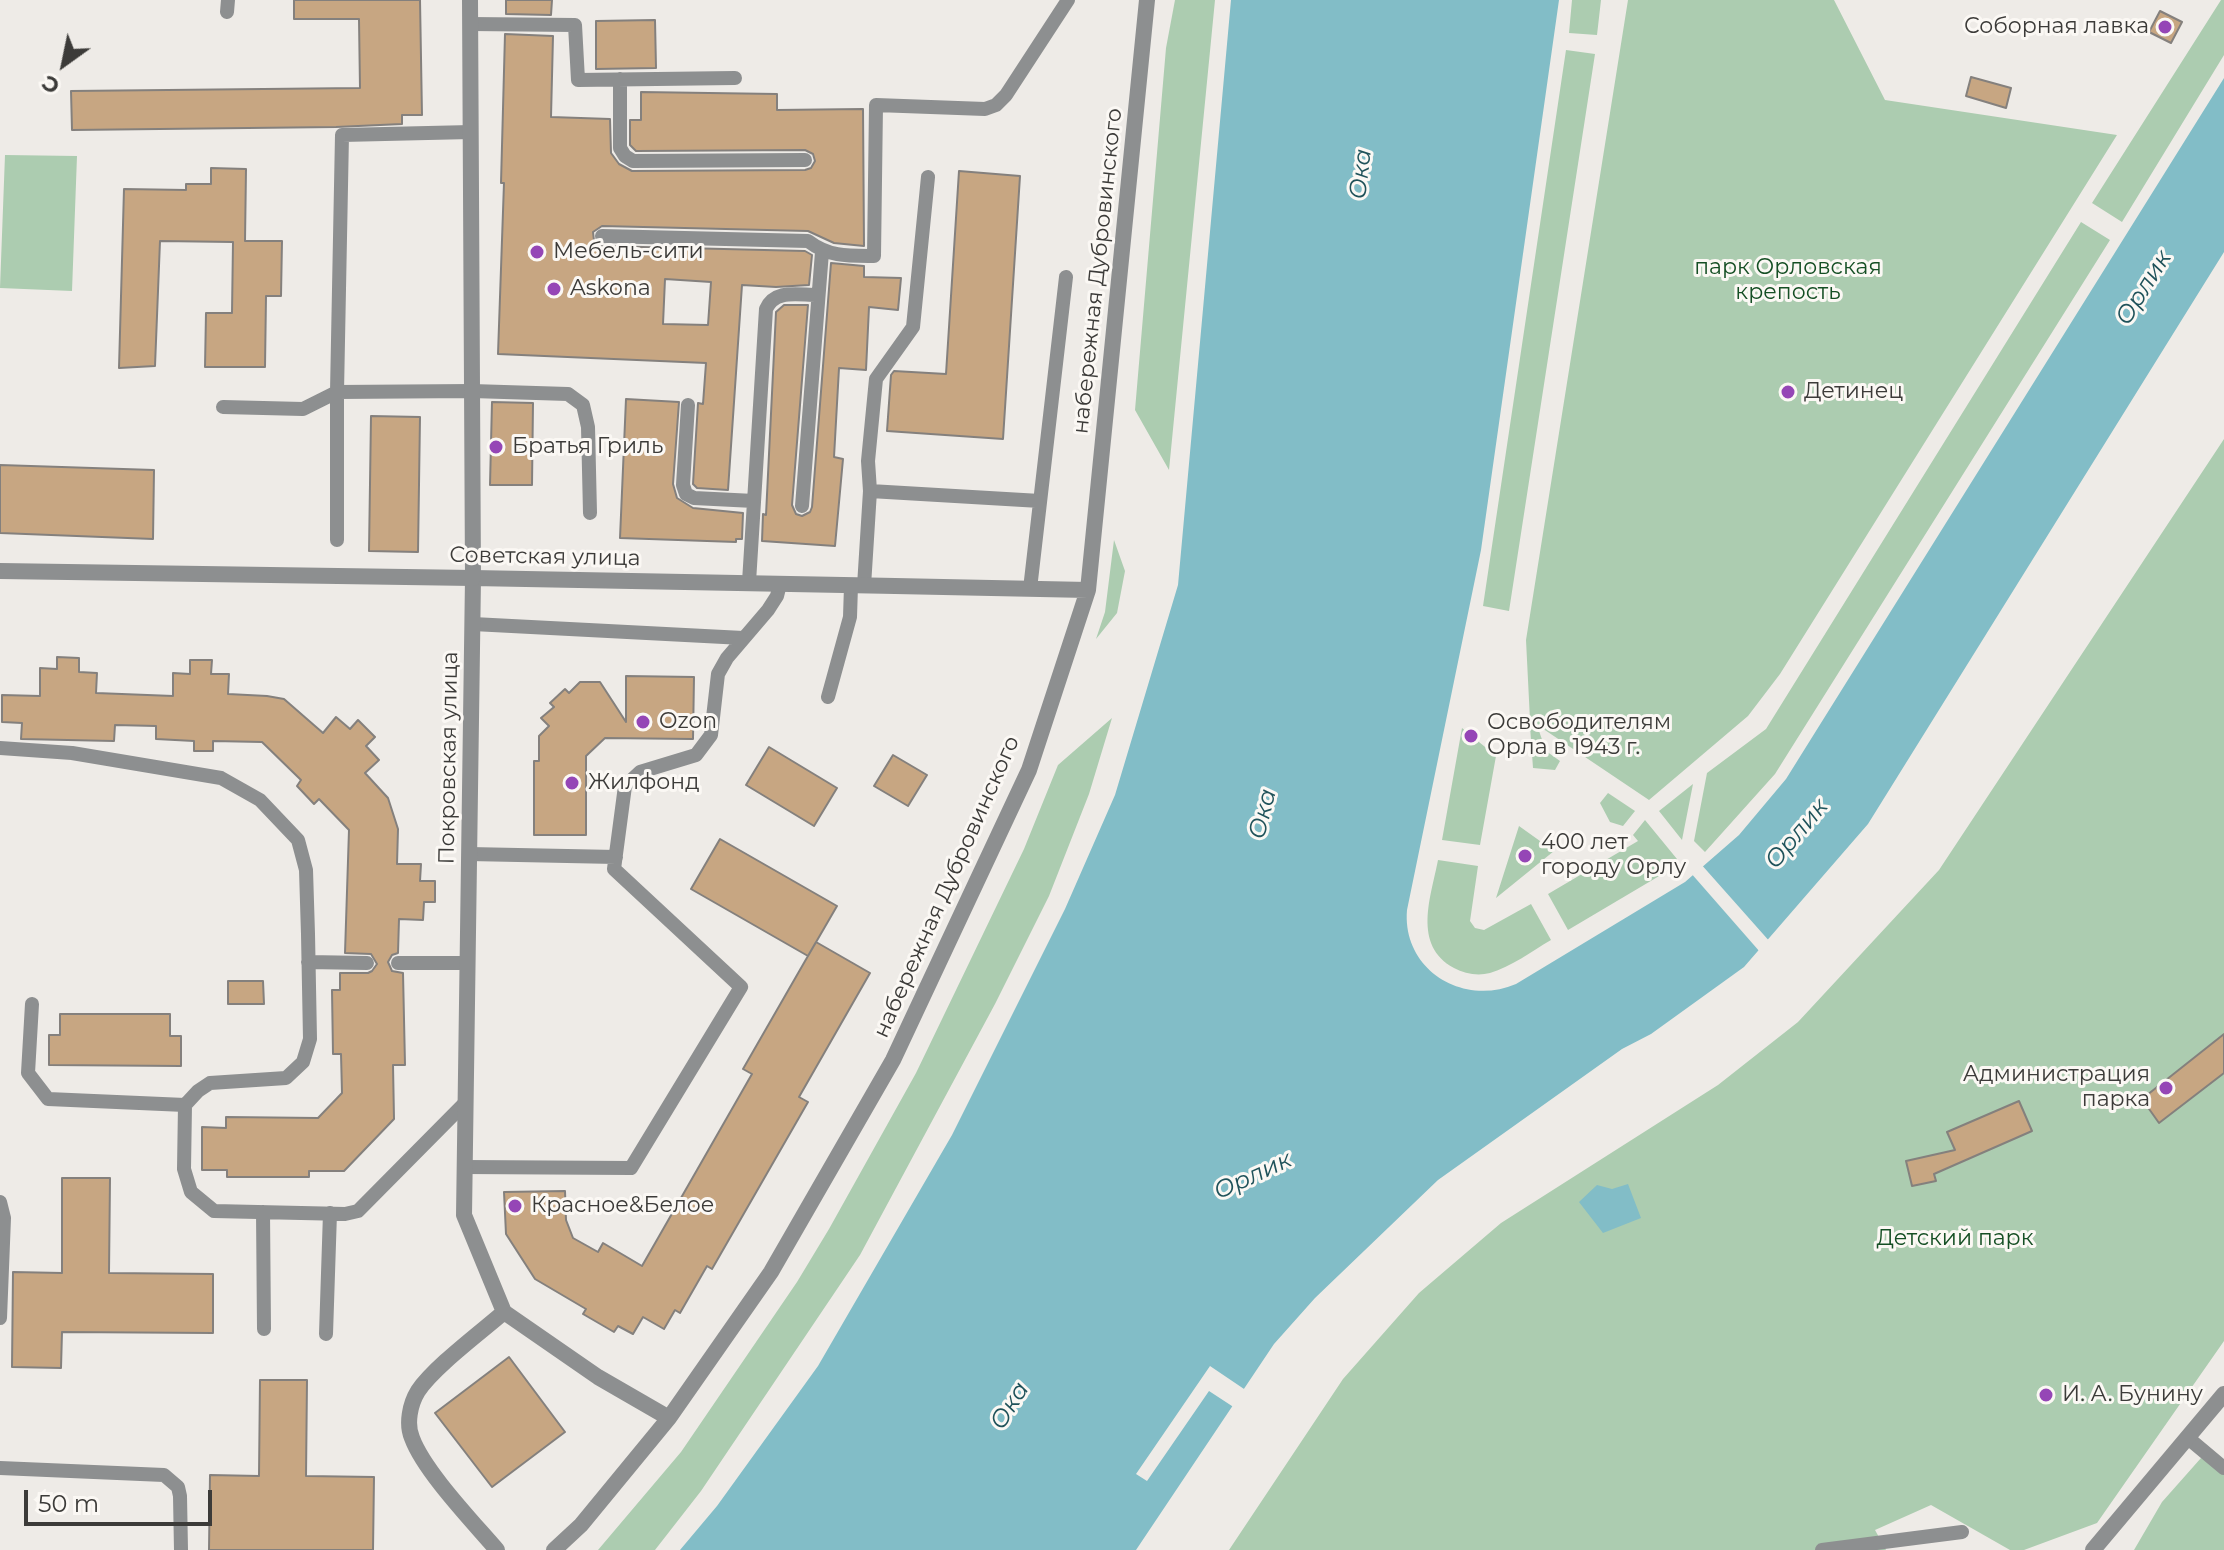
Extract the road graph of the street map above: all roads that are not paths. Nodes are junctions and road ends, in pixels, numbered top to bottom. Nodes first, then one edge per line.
1 (470, 0) edge
2 (1068, 0) edge
3 (1147, 0) edge
4 (470, 24) junction
5 (735, 78) dead end
6 (620, 79) junction
7 (471, 132) junction
8 (805, 160) dead end
9 (928, 177) dead end
10 (602, 236) dead end
11 (822, 252) junction
12 (1066, 277) dead end
13 (817, 295) junction
14 (472, 391) junction
15 (337, 392) junction
16 (688, 405) dead end
17 (223, 407) dead end
18 (870, 491) junction
19 (754, 501) junction
20 (1040, 501) junction
21 (802, 506) dead end
22 (590, 513) dead end
23 (337, 540) dead end
24 (0, 571) edge
25 (473, 578) junction
26 (749, 582) junction
27 (780, 584) junction
28 (857, 586) junction
29 (1030, 589) junction
30 (1088, 590) junction
31 (473, 624) junction
32 (743, 638) junction
33 (828, 697) dead end
34 (0, 748) edge
35 (469, 854) junction
36 (616, 857) junction
37 (308, 962) junction
38 (367, 963) dead end
39 (398, 963) dead end
40 (468, 963) junction
41 (32, 1004) dead end
42 (466, 1102) junction
43 (185, 1105) junction
44 (465, 1167) junction
45 (0, 1202) edge
46 (263, 1212) junction
47 (330, 1213) junction
48 (504, 1312) junction
49 (0, 1318) edge
50 (264, 1329) dead end
51 (326, 1334) dead end
52 (2222, 1397) edge
53 (669, 1418) junction
54 (2188, 1438) junction
55 (0, 1468) edge
56 (2224, 1468) edge
57 (1962, 1532) dead end
58 (181, 1550) edge
59 (497, 1550) edge
60 (554, 1550) edge
61 (1822, 1550) edge
62 (2093, 1550) edge

1 - 4 street, Покровская улица
2 - 11 lane
3 - 30 street, набережная Дубровинского
4 - 6 lane
4 - 7 street, Покровская улица
5 - 6 lane
6 - 8 lane
7 - 14 street, Покровская улица
7 - 15 lane
9 - 18 lane
10 - 11 lane
11 - 13 lane
12 - 20 lane
13 - 19 lane
13 - 21 lane
14 - 15 lane
14 - 22 lane
14 - 25 street, Покровская улица
15 - 17 lane
15 - 23 lane
16 - 19 lane
18 - 20 lane
18 - 28 lane
19 - 26 lane
20 - 29 lane
24 - 25 street, Советская улица
25 - 26 street, Советская улица
25 - 31 street, Покровская улица
26 - 27 street, Советская улица
27 - 28 street, Советская улица
27 - 32 lane
28 - 29 street, Советская улица
28 - 33 lane
29 - 30 street, Советская улица
30 - 53 street, набережная Дубровинского
31 - 32 lane
31 - 35 street, Покровская улица
32 - 36 lane
34 - 37 lane
35 - 36 lane
35 - 40 street, Покровская улица
36 - 44 lane
37 - 38 lane
37 - 43 lane
39 - 40 lane
40 - 42 street, Покровская улица
41 - 43 lane
42 - 44 street, Покровская улица
42 - 47 lane
43 - 46 lane
44 - 48 street, Покровская улица
45 - 49 lane
46 - 47 lane
46 - 50 lane
47 - 51 lane
48 - 53 street
48 - 59 street
52 - 54 street
53 - 60 street, набережная Дубровинского
54 - 56 lane
54 - 62 street
55 - 58 lane
57 - 61 lane

